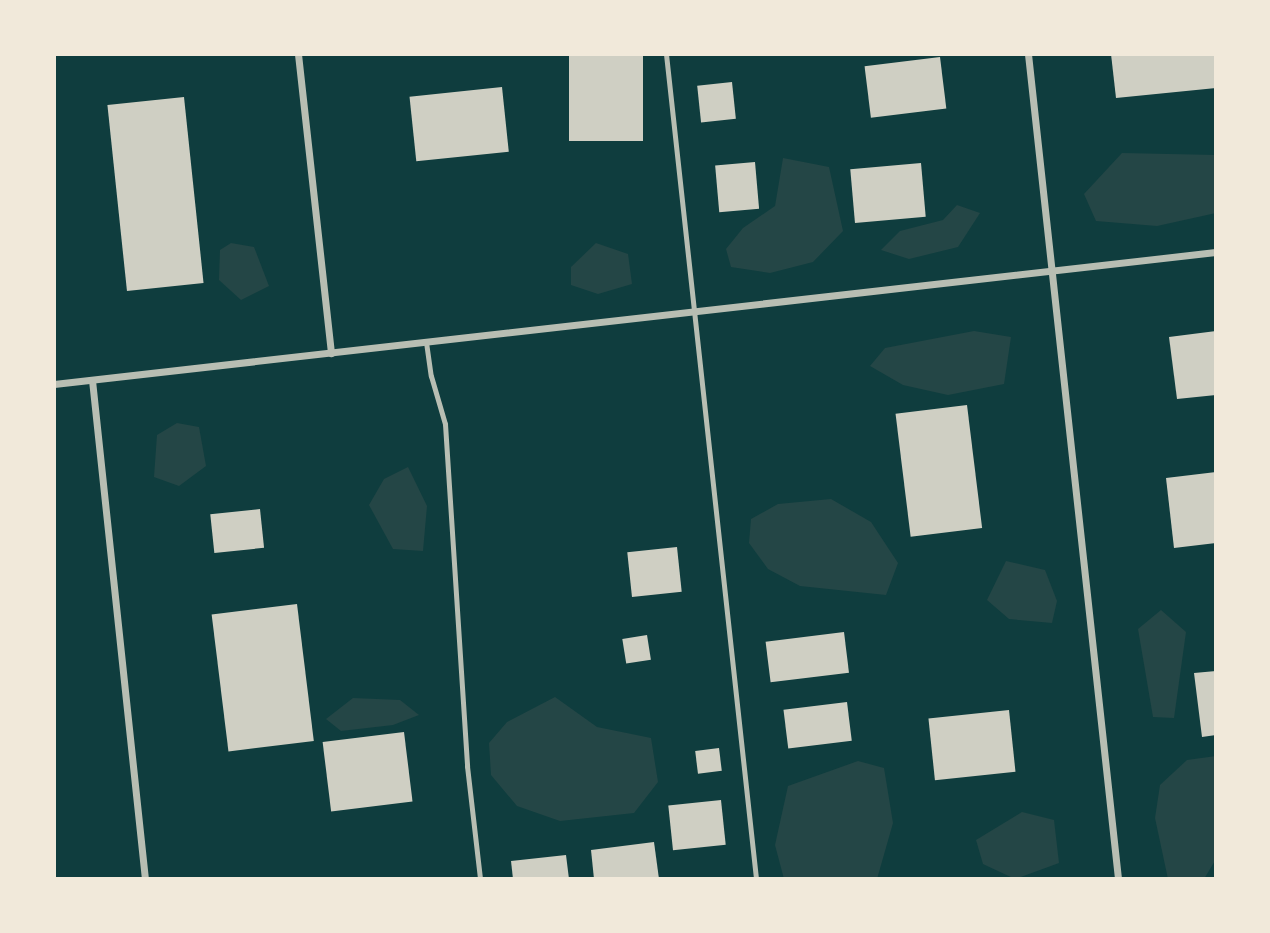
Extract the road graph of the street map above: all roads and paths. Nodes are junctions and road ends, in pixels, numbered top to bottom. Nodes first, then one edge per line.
1 (298, 54) edge
2 (666, 54) edge
3 (1027, 54) edge
4 (1216, 252) edge
5 (1051, 271) junction
6 (694, 312) junction
7 (426, 342) junction
8 (331, 353) junction
9 (92, 380) junction
10 (54, 384) edge
11 (145, 879) edge
12 (480, 879) edge
13 (756, 879) edge
14 (1118, 879) edge

1 - 8 street
2 - 6 lane
3 - 5 street
4 - 5 street
5 - 6 street
5 - 14 street
6 - 7 street
6 - 13 lane
7 - 8 street
7 - 12 lane
8 - 9 street
9 - 10 street
9 - 11 street

